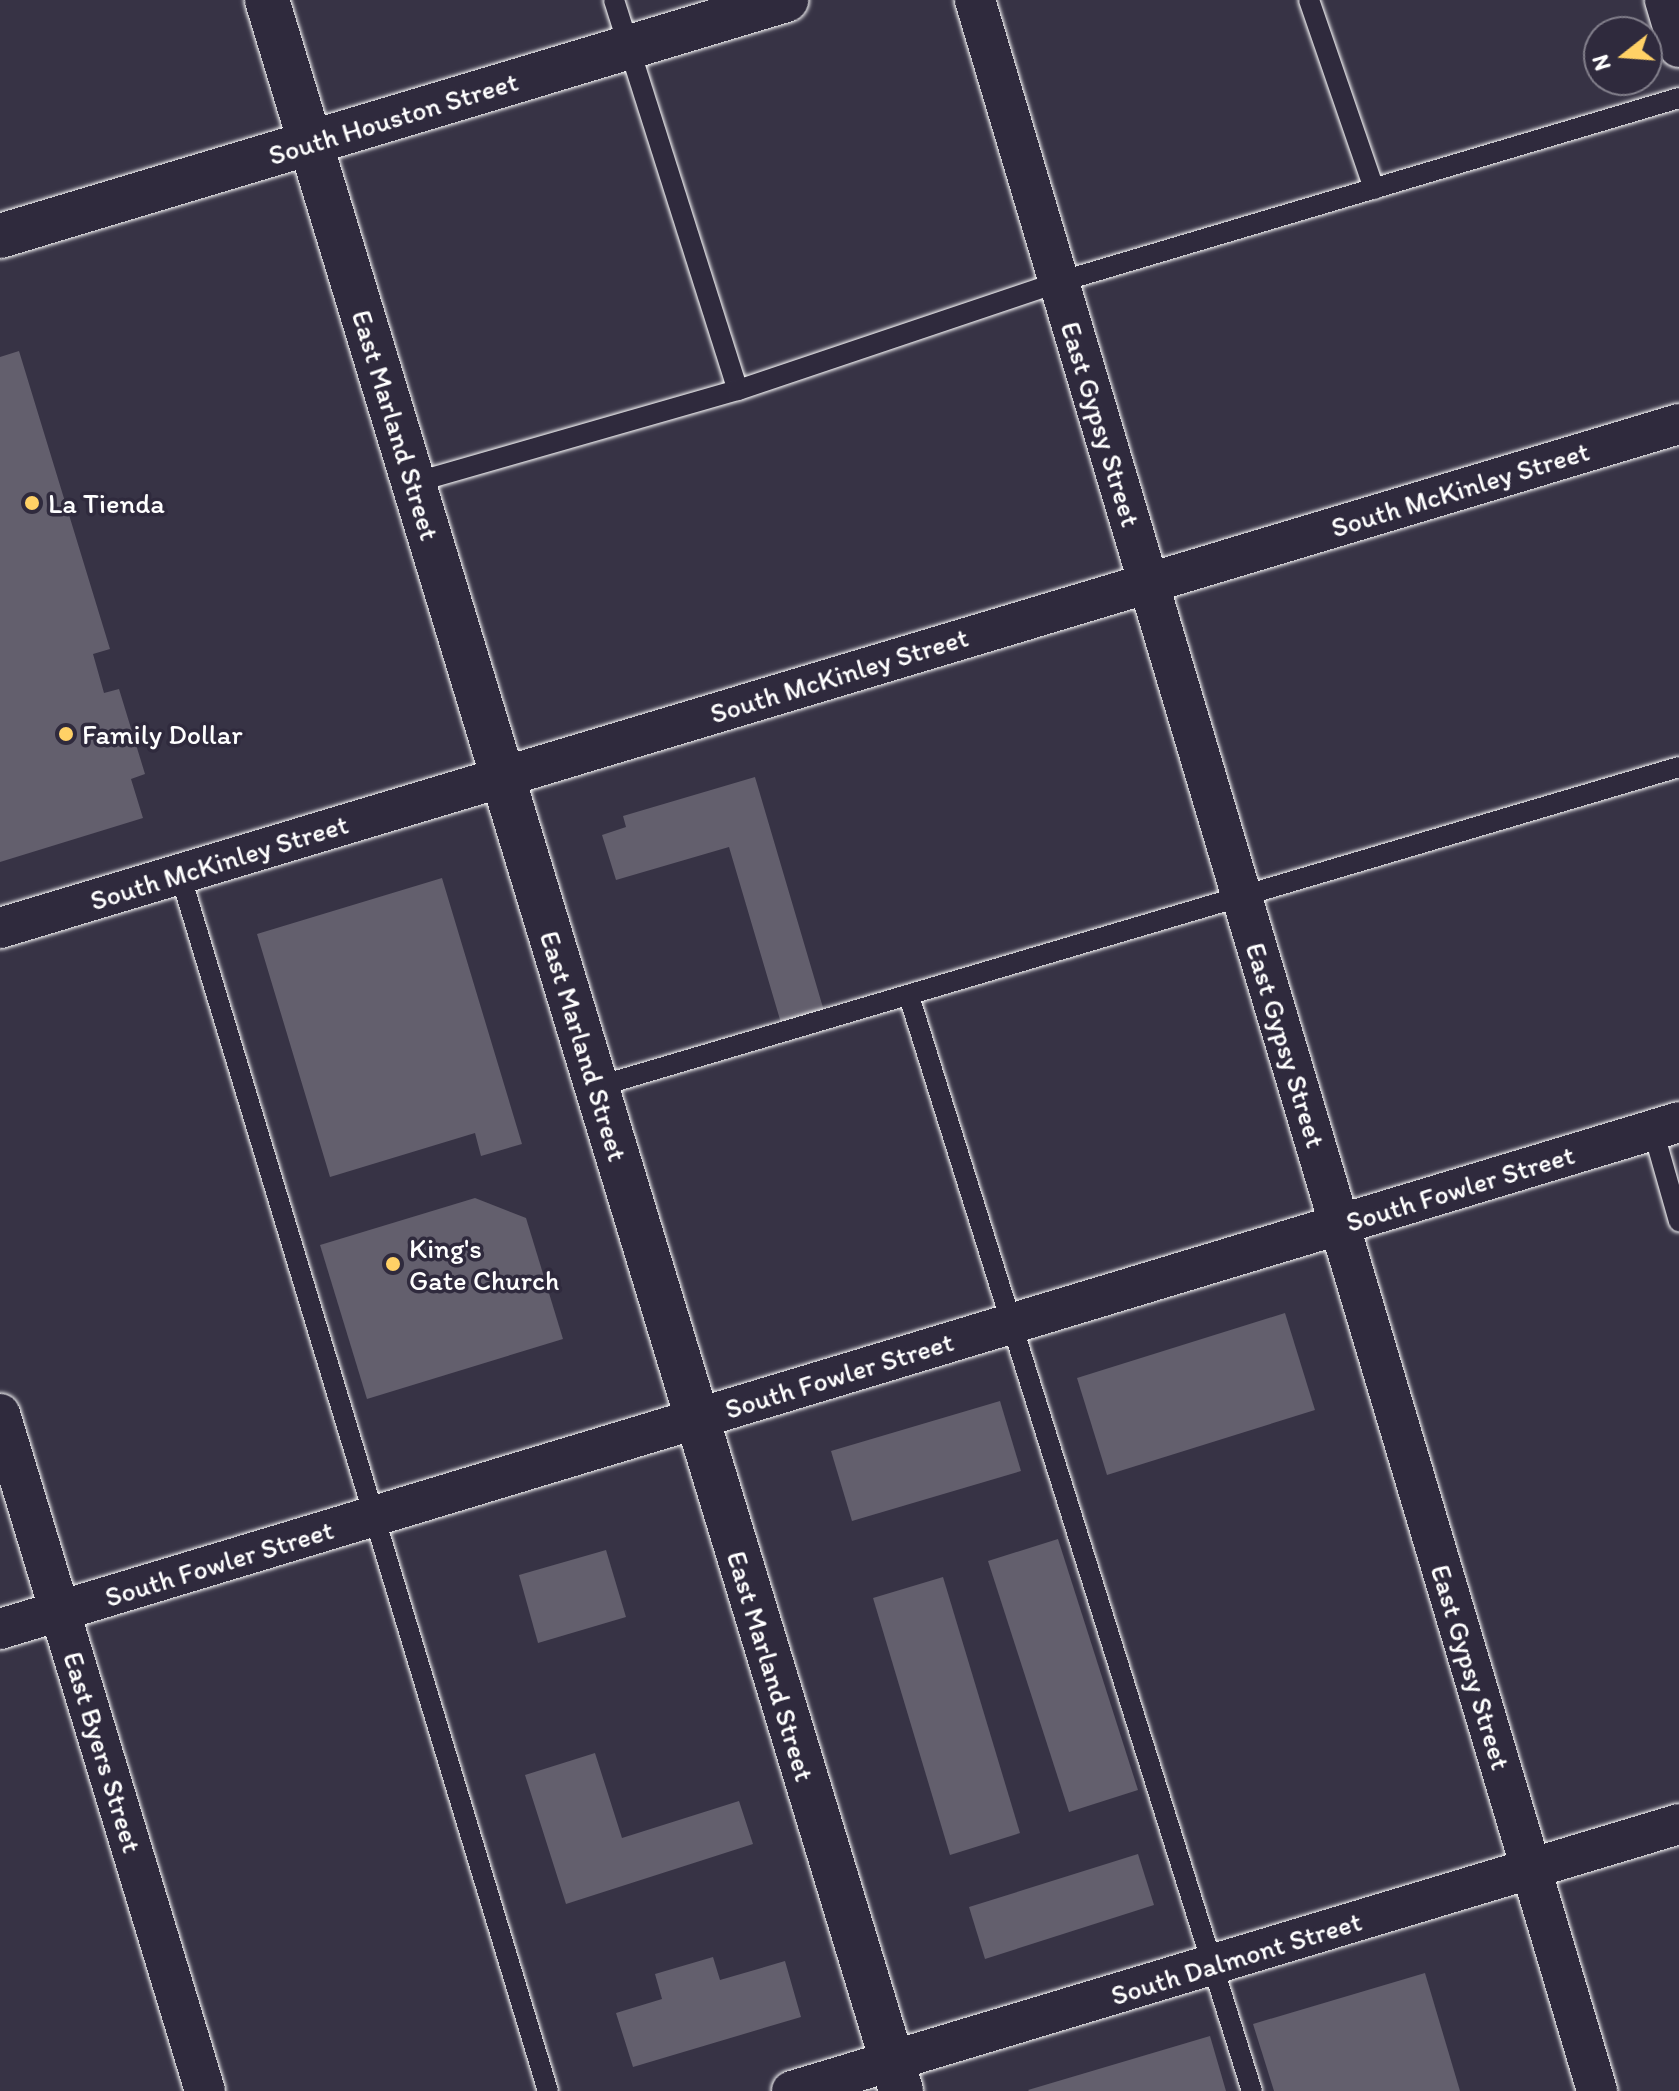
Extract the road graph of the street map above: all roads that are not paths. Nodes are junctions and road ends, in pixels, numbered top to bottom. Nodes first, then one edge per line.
1 (267, 0) edge
2 (614, 0) edge
3 (786, 0) edge
4 (975, 0) edge
5 (1309, 0) edge
6 (1665, 0) edge
7 (629, 47) junction
8 (1679, 47) edge
9 (1679, 98) edge
10 (310, 143) junction
11 (1374, 189) junction
12 (0, 236) edge
13 (1059, 282) junction
14 (738, 390) junction
15 (1679, 424) edge
16 (413, 483) junction
17 (1148, 583) junction
18 (1679, 767) edge
19 (502, 776) junction
20 (180, 874) junction
21 (1243, 899) junction
22 (0, 928) edge
23 (909, 996) junction
24 (596, 1087) junction
25 (1666, 1126) edge
26 (1679, 1221) edge
27 (1340, 1225) junction
28 (1009, 1324) junction
29 (0, 1414) edge
30 (696, 1418) junction
31 (372, 1516) junction
32 (60, 1611) junction
33 (0, 1629) edge
34 (1679, 1824) edge
35 (1531, 1870) junction
36 (1215, 1964) junction
37 (896, 2076) edge
38 (799, 2090) edge
39 (205, 2091) edge
40 (548, 2091) edge
41 (1252, 2091) edge
42 (1597, 2091) edge

1 - 10 main road, East Marland Street
2 - 7 lane
3 - 7 main road, South Houston Street
4 - 13 street, East Gypsy Street
5 - 11 lane
6 - 8 street
7 - 10 main road, South Houston Street
7 - 14 lane
9 - 11 lane
10 - 12 main road, South Houston Street
10 - 16 main road, East Marland Street
11 - 13 lane
13 - 14 lane
13 - 17 street, East Gypsy Street
14 - 16 lane
15 - 17 street, South McKinley Street
16 - 19 main road, East Marland Street
17 - 19 street, South McKinley Street
17 - 21 street, East Gypsy Street
18 - 21 lane
19 - 20 street, South McKinley Street
19 - 24 main road, East Marland Street
20 - 22 street, South McKinley Street
20 - 31 lane
21 - 23 lane
21 - 27 street, East Gypsy Street
23 - 24 lane
23 - 28 lane
24 - 30 main road, East Marland Street
25 - 26 lane
25 - 27 street, South Fowler Street
27 - 28 street, South Fowler Street
27 - 35 street, East Gypsy Street
28 - 30 street, South Fowler Street
28 - 36 lane
29 - 32 street, East Byers Street
30 - 31 street, South Fowler Street
30 - 37 main road, East Marland Street
31 - 32 street, South Fowler Street
31 - 40 lane
32 - 33 street, South Fowler Street
32 - 39 street, East Byers Street
34 - 35 street, South Dalmont Street
35 - 36 street, South Dalmont Street
35 - 42 street, East Gypsy Street
36 - 37 street, South Dalmont Street
36 - 41 lane
37 - 38 street, South Dalmont Street

